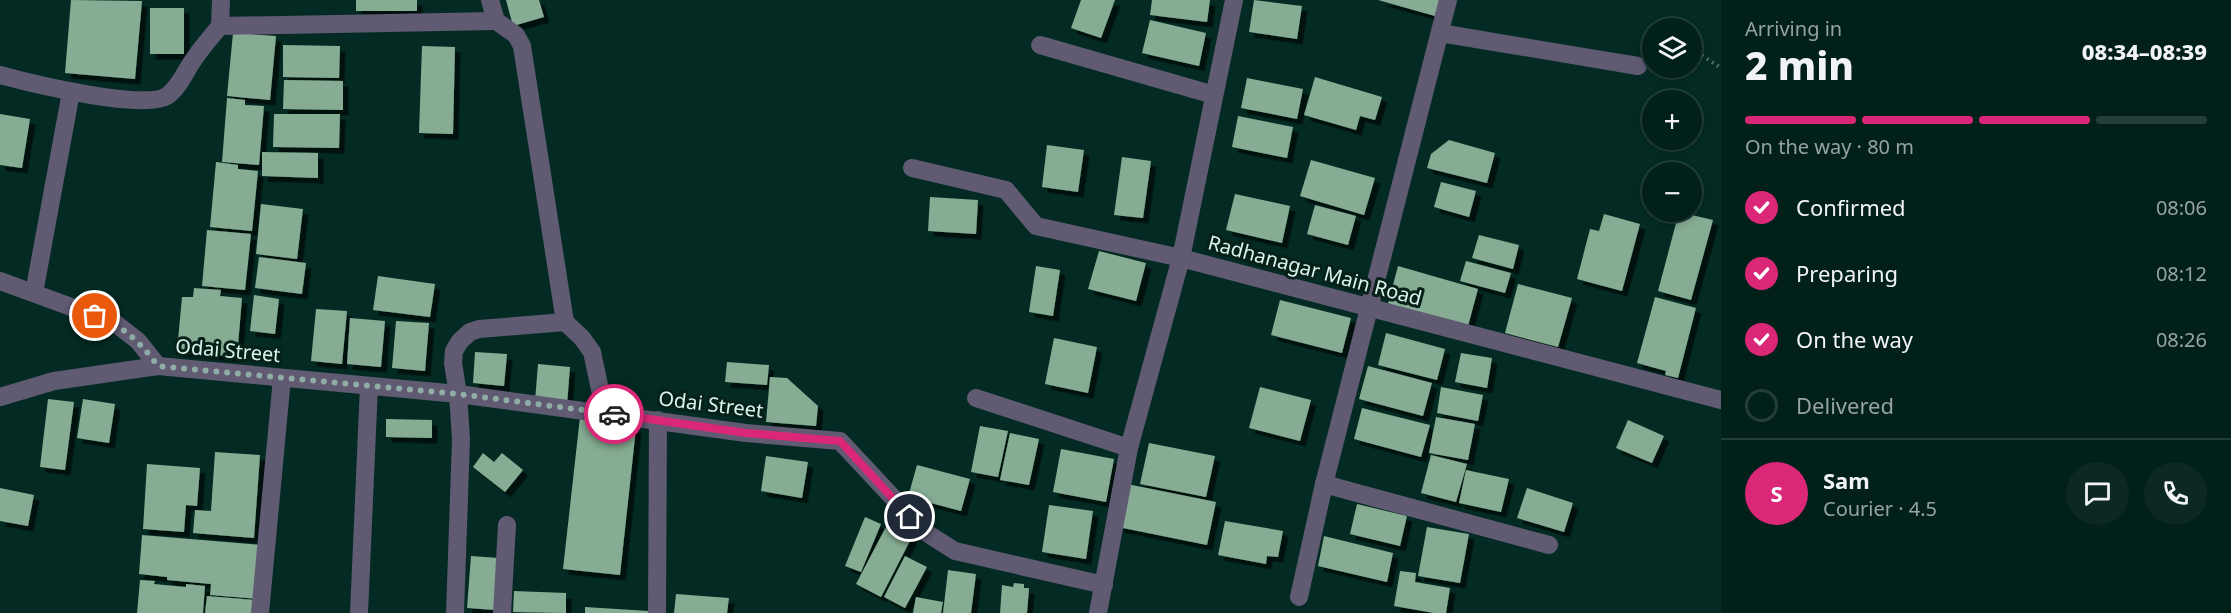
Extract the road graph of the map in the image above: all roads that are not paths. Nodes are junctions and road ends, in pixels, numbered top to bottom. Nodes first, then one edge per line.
1 (221, 0) edge
2 (490, 0) edge
3 (1234, 0) edge
4 (1448, 0) edge
5 (496, 21) junction
6 (220, 26) junction
7 (1440, 33) junction
8 (1040, 45) dead end
9 (1638, 66) dead end
10 (0, 75) edge
11 (71, 92) junction
12 (1215, 95) junction
13 (912, 168) dead end
14 (1181, 258) junction
15 (0, 281) edge
16 (34, 293) junction
17 (1371, 308) junction
18 (565, 322) junction
19 (158, 366) junction
20 (282, 378) junction
21 (369, 386) junction
22 (458, 394) junction
23 (0, 396) edge
24 (976, 398) dead end
25 (1721, 400) edge
26 (608, 413) junction
27 (658, 420) junction
28 (1129, 448) junction
29 (1324, 484) junction
30 (507, 525) dead end
31 (1549, 545) dead end
32 (1104, 585) junction
33 (1299, 597) dead end
34 (260, 613) edge
35 (359, 613) edge
36 (455, 613) edge
37 (502, 613) edge
38 (657, 613) edge
39 (1098, 613) edge

1 - 6 street
2 - 5 street
3 - 12 street
4 - 7 street
5 - 6 street
5 - 18 street
6 - 11 street
7 - 9 street
7 - 17 street
8 - 12 street
10 - 11 street
11 - 16 street
12 - 14 street
13 - 14 street
14 - 17 street, Radhanagar Main Road
14 - 28 street, Radhanagar Main Road
15 - 16 street
16 - 19 street
17 - 25 street, Radhanagar Main Road
17 - 29 street
18 - 22 street
18 - 26 street
19 - 20 street, Odai Street
19 - 23 street, Odai Street
20 - 21 street, Odai Street
20 - 34 street
21 - 22 street, Odai Street
21 - 35 street
22 - 26 street, Odai Street
22 - 36 street
24 - 28 street
26 - 27 street, Odai Street
27 - 32 street, Odai Street
27 - 38 street
28 - 32 street, Radhanagar Main Road
29 - 31 street
29 - 33 street
30 - 37 street
32 - 39 street, Radhanagar Main Road

